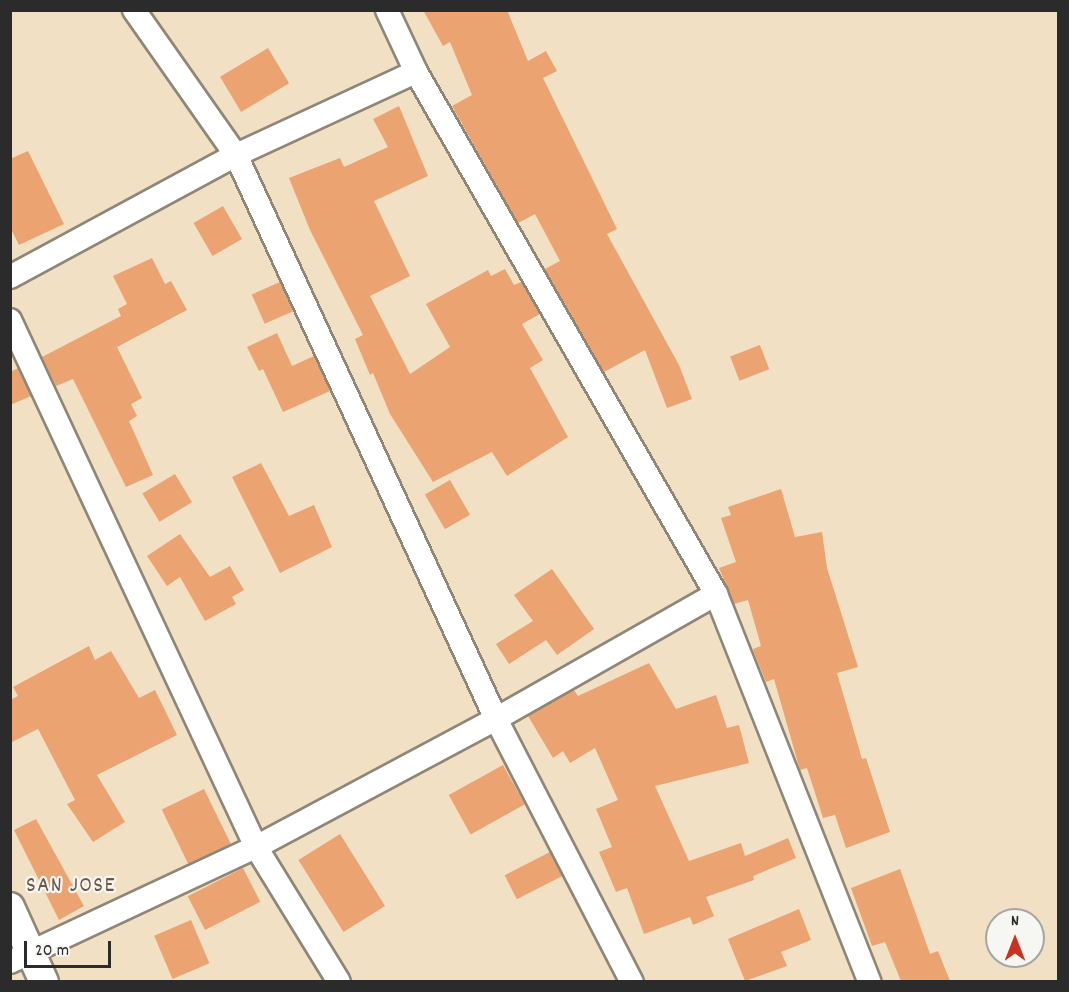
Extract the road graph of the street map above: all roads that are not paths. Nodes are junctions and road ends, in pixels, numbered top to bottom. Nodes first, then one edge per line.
1 (134, 10) edge
2 (387, 10) edge
3 (416, 72) junction
4 (236, 155) junction
5 (10, 277) edge
6 (10, 320) edge
7 (716, 594) junction
8 (496, 719) junction
9 (256, 847) junction
10 (10, 907) edge
11 (22, 958) edge
12 (44, 981) edge
13 (339, 981) edge
14 (632, 981) edge
15 (870, 981) edge

1 - 4 street
2 - 3 street
3 - 4 street
3 - 7 street
4 - 5 street
4 - 8 street
6 - 9 street
7 - 8 street
7 - 15 street
8 - 9 street
8 - 14 street
9 - 11 street
9 - 13 street
10 - 11 street
11 - 12 street

